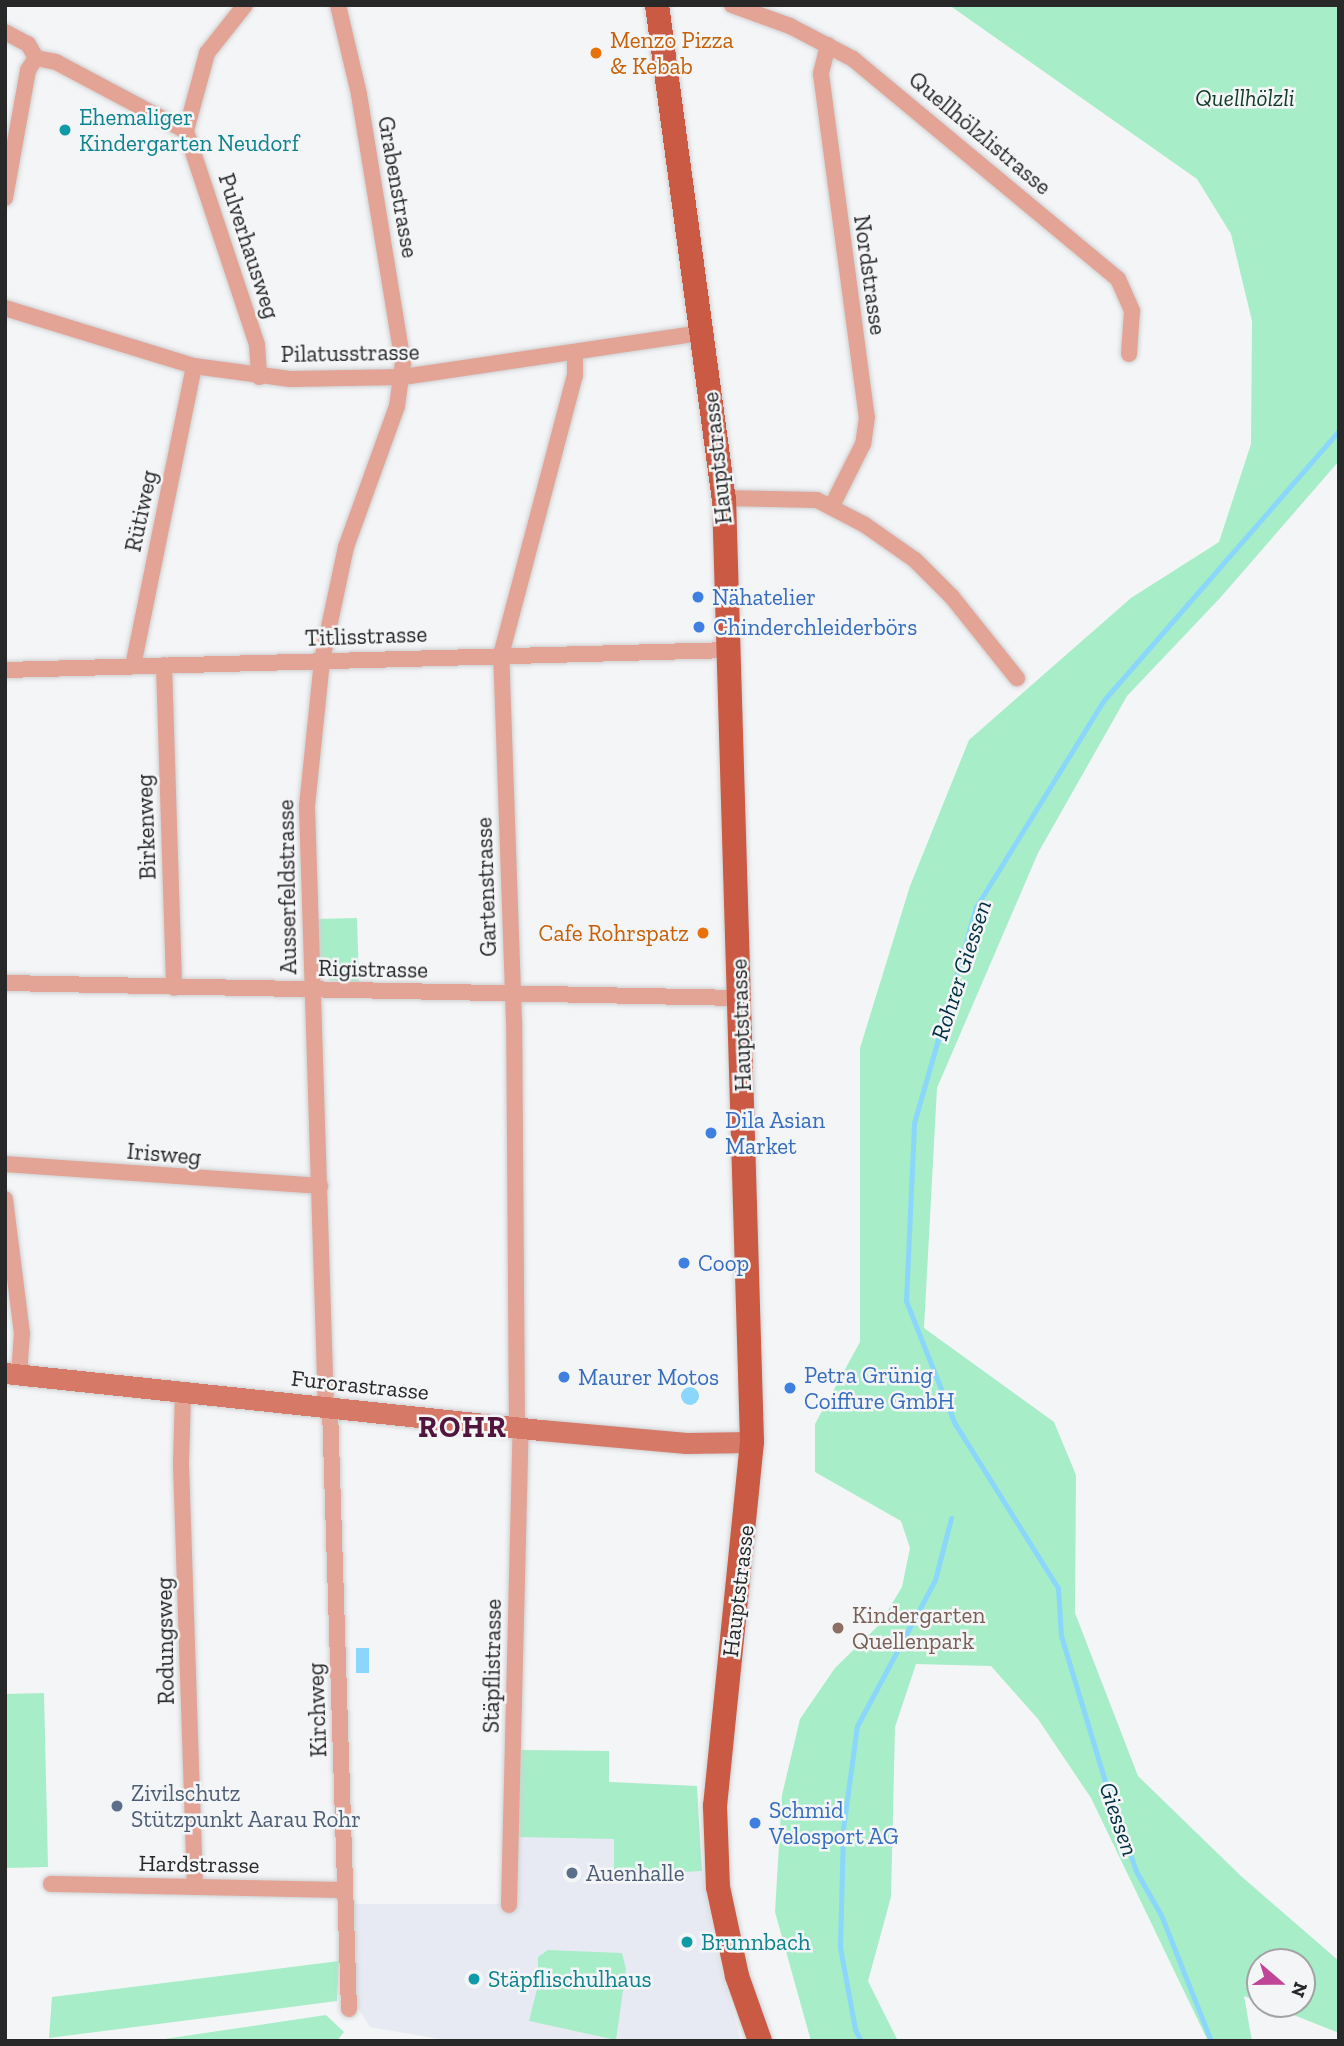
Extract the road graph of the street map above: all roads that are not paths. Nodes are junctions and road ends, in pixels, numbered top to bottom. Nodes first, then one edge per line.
1 (244, 5) edge
2 (338, 5) edge
3 (657, 5) edge
4 (732, 5) edge
5 (5, 32) edge
6 (828, 45) junction
7 (36, 58) junction
8 (186, 131) junction
9 (5, 198) edge
10 (5, 308) edge
11 (702, 333) junction
12 (575, 354) junction
13 (1129, 354) dead end
14 (194, 366) junction
15 (259, 376) junction
16 (403, 377) junction
17 (724, 498) junction
18 (832, 506) junction
19 (728, 650) junction
20 (501, 655) junction
21 (321, 660) junction
22 (164, 665) junction
23 (133, 666) junction
24 (5, 670) edge
25 (1017, 678) dead end
26 (5, 983) edge
27 (174, 988) junction
28 (312, 990) junction
29 (514, 994) junction
30 (740, 998) junction
31 (5, 1164) edge
32 (320, 1186) junction
33 (5, 1199) edge
34 (12, 1374) edge
35 (183, 1395) junction
36 (328, 1409) junction
37 (519, 1428) junction
38 (752, 1442) junction
39 (51, 1884) dead end
40 (195, 1887) junction
41 (345, 1890) junction
42 (509, 1905) dead end
43 (349, 2009) dead end
44 (760, 2041) edge

1 - 8 street
2 - 16 street, Grabenstrasse
3 - 11 main road, Hauptstrasse
4 - 6 street, Quellhölzlistrasse
5 - 7 street
6 - 13 street, Quellhölzlistrasse
6 - 18 street, Nordstrasse
7 - 8 street
7 - 9 street
8 - 15 street, Pulverhausweg
10 - 14 street, Pilatusstrasse
11 - 12 street, Pilatusstrasse
11 - 17 main road, Hauptstrasse
12 - 16 street, Pilatusstrasse
12 - 20 street, Gartenstrasse
14 - 15 street, Pilatusstrasse
14 - 23 street, Rütiweg
15 - 16 street, Pilatusstrasse
16 - 21 street, Ausserfeldstrasse
17 - 18 street
17 - 19 main road, Hauptstrasse
18 - 25 street
19 - 20 street, Titlisstrasse
19 - 30 main road, Hauptstrasse
20 - 21 street, Titlisstrasse
20 - 29 street, Gartenstrasse
21 - 22 street, Titlisstrasse
21 - 28 street, Ausserfeldstrasse
22 - 23 street, Titlisstrasse
22 - 27 street, Birkenweg
23 - 24 street, Titlisstrasse
26 - 27 street, Rigistrasse
27 - 28 street, Rigistrasse
28 - 29 street, Rigistrasse
28 - 32 street, Ausserfeldstrasse
29 - 30 street, Rigistrasse
29 - 37 street, Gartenstrasse
30 - 38 main road, Hauptstrasse
31 - 32 street, Irisweg
32 - 36 street, Ausserfeldstrasse
33 - 34 street
34 - 35 main road, Furorastrasse
35 - 36 main road, Furorastrasse
35 - 40 street, Rodungsweg
36 - 37 main road, Furorastrasse
36 - 41 street, Kirchweg
37 - 38 main road, Furorastrasse
37 - 42 street, Stäpflistrasse
38 - 44 main road, Hauptstrasse
39 - 40 street, Hardstrasse
40 - 41 street, Hardstrasse
41 - 43 street, Kirchweg

